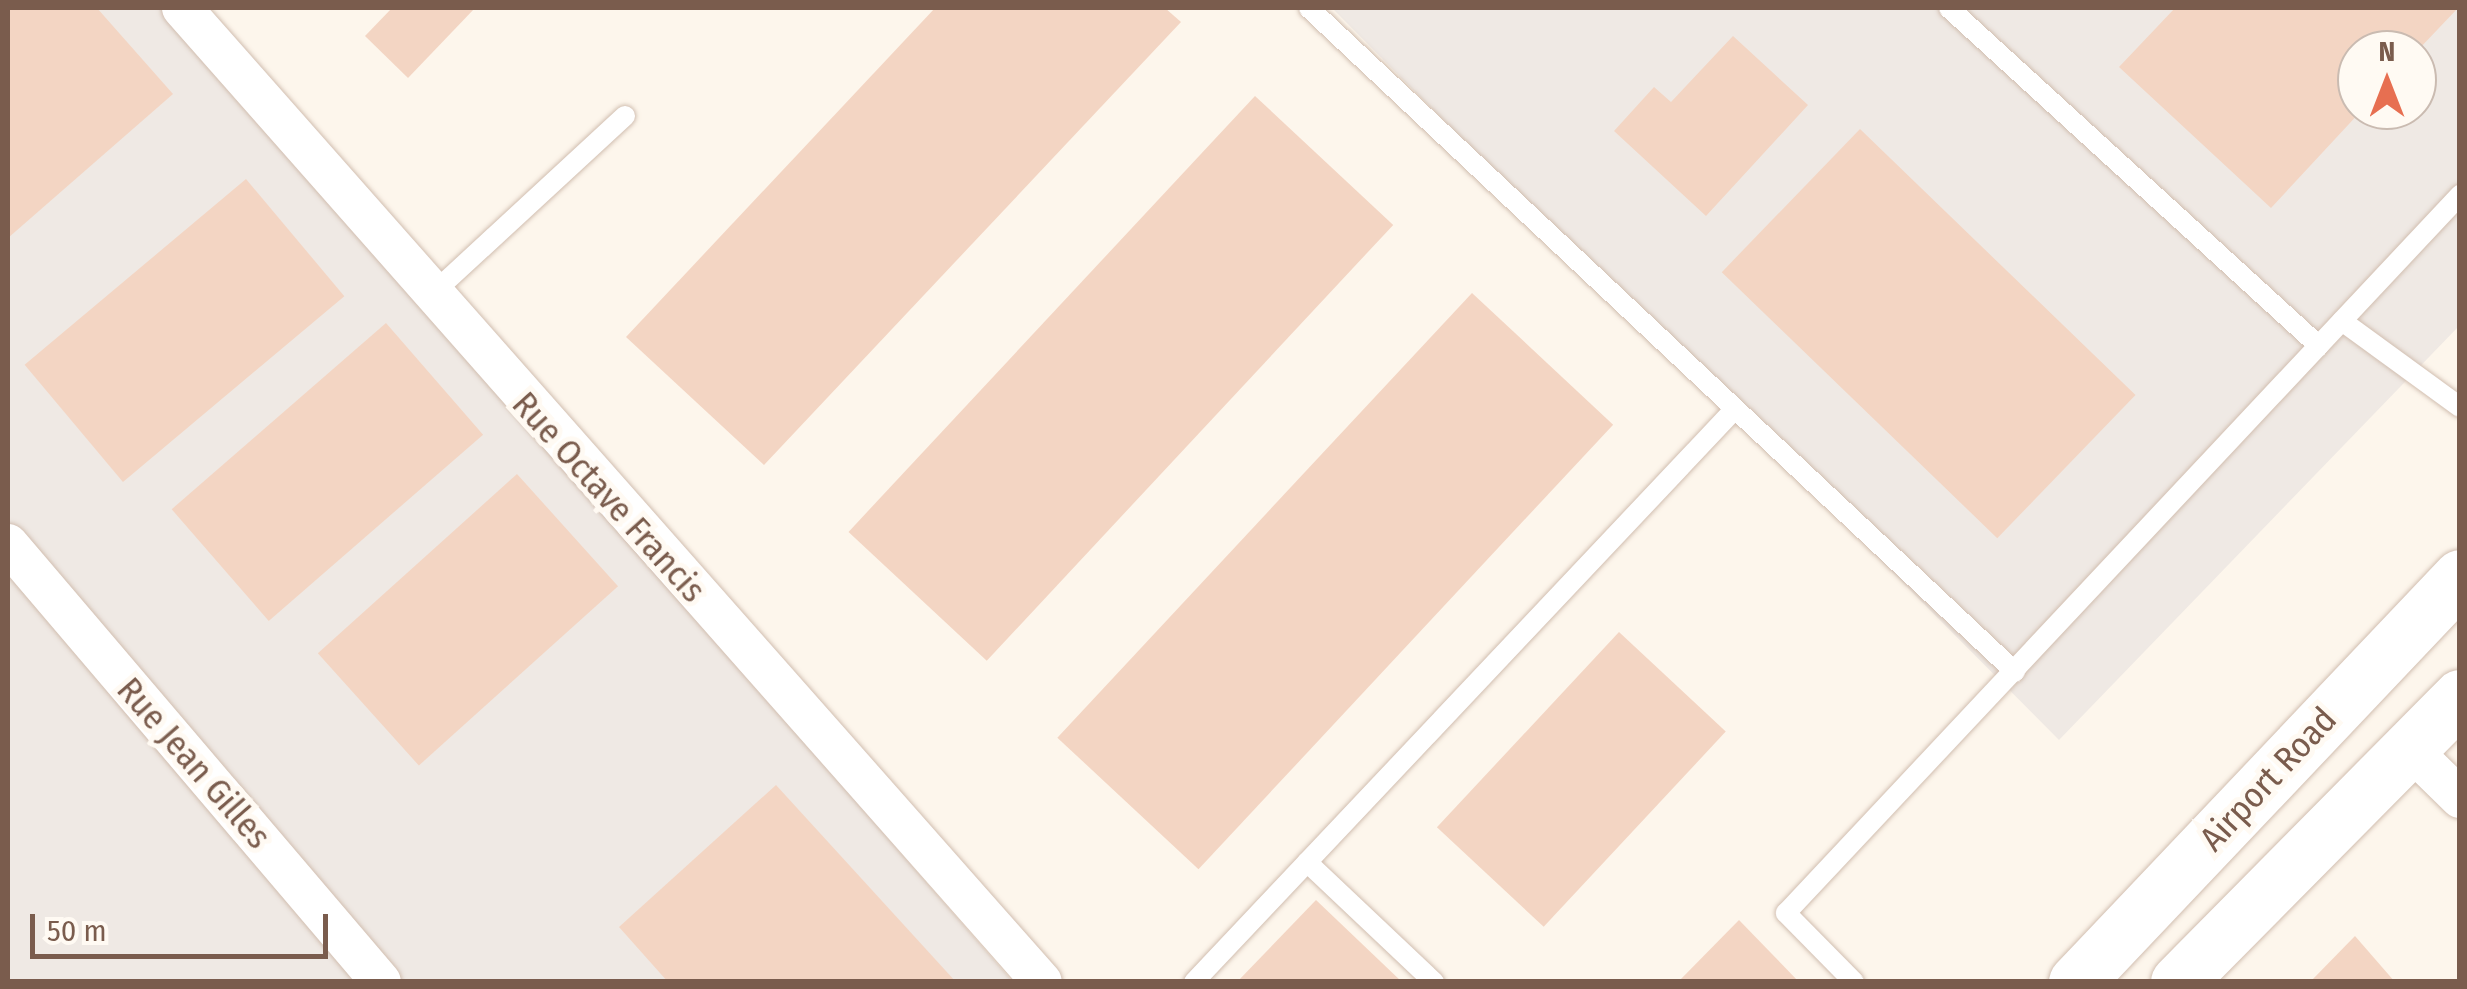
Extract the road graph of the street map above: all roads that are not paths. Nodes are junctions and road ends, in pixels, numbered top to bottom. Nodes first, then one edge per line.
1 (182, 8) edge
2 (1309, 8) edge
3 (1949, 8) edge
4 (625, 116) dead end
5 (2460, 195) edge
6 (430, 296) junction
7 (2342, 321) junction
8 (2319, 346) junction
9 (2460, 407) edge
10 (1736, 409) junction
11 (8, 544) edge
12 (2460, 576) edge
13 (2015, 672) junction
14 (2460, 697) edge
15 (2411, 750) junction
16 (2460, 798) edge
17 (1307, 862) junction
18 (381, 982) edge
19 (1042, 982) edge
20 (1194, 982) edge
21 (1434, 982) edge
22 (1854, 982) edge
23 (2076, 982) edge
24 (2178, 982) edge

1 - 6 street, Rue Octave Francis
2 - 10 lane
3 - 8 lane
4 - 6 lane
5 - 7 lane
6 - 19 street, Rue Octave Francis
7 - 8 lane
7 - 9 lane
8 - 13 lane
10 - 13 lane
10 - 17 lane
11 - 18 street, Rue Jean Gilles
12 - 23 main road, Airport Road
13 - 22 lane
14 - 15 main road
15 - 16 street
15 - 24 main road
17 - 20 lane
17 - 21 lane

